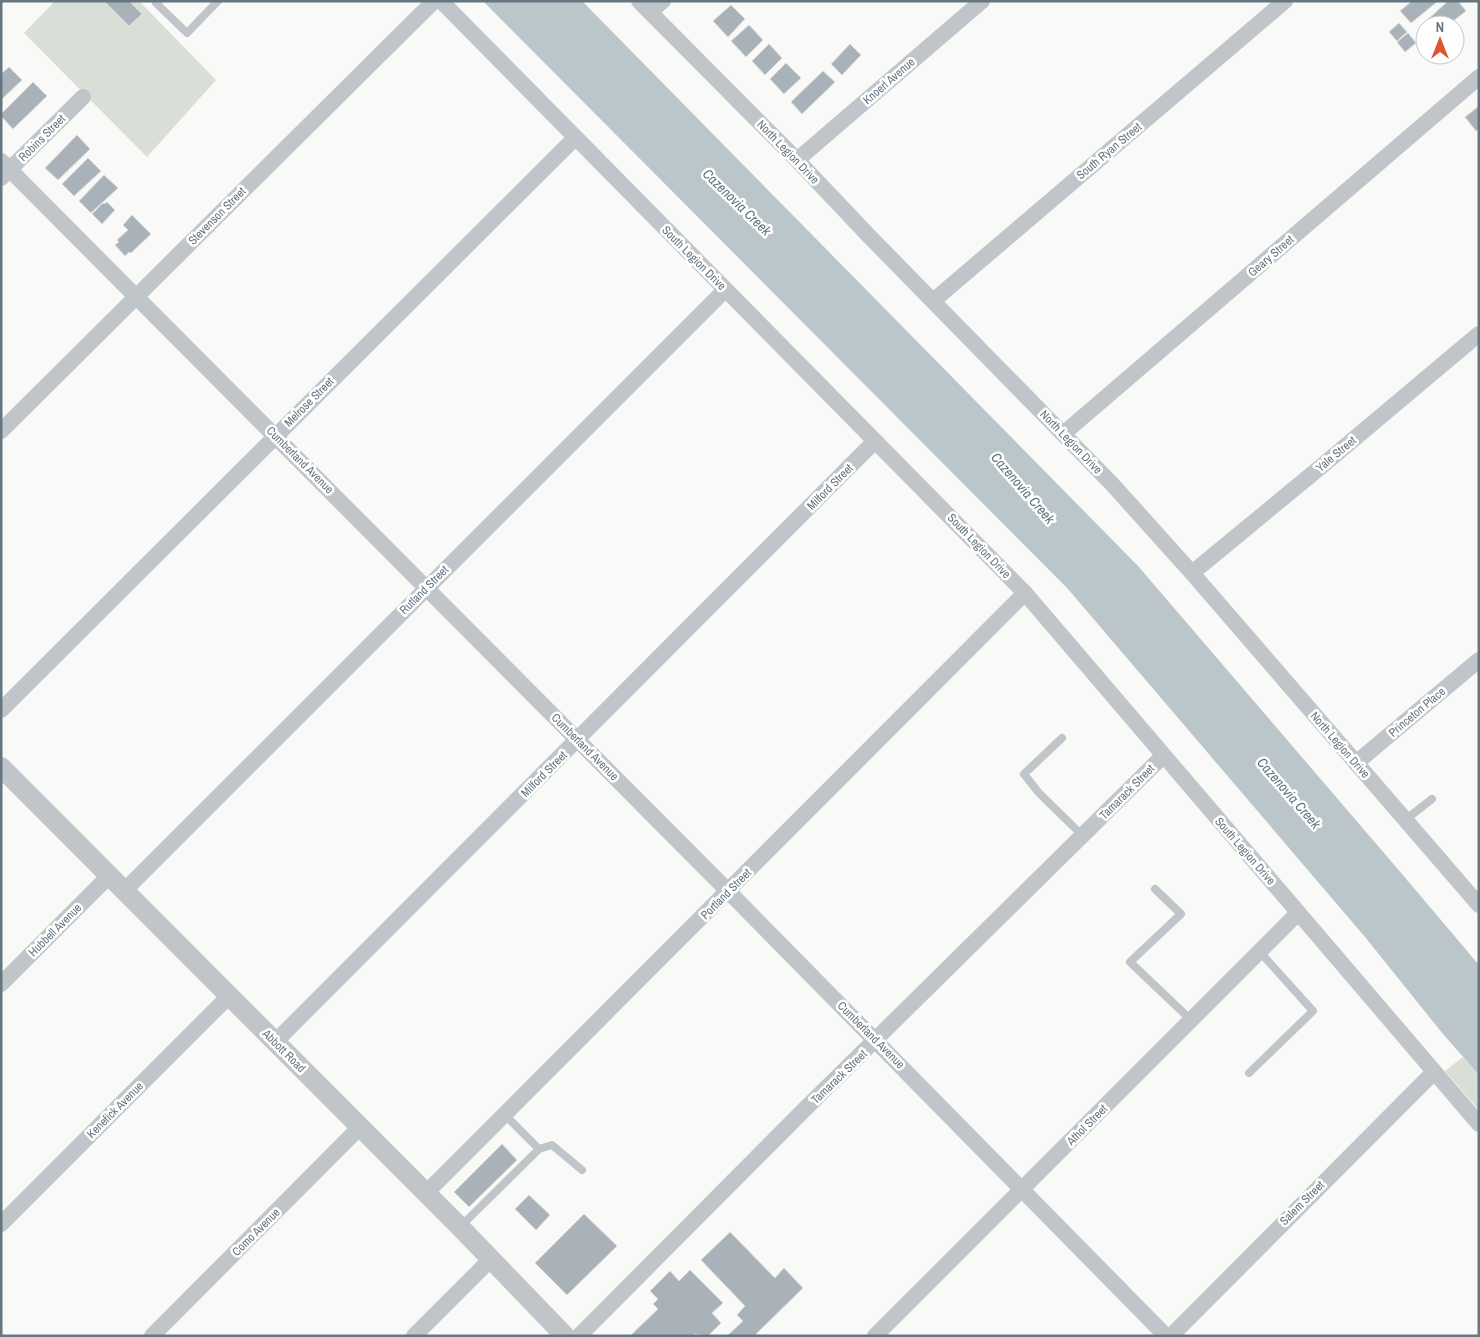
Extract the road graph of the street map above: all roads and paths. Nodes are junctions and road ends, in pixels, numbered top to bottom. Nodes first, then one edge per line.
1 (159, 1) edge
2 (218, 1) edge
3 (434, 1) edge
4 (441, 1) edge
5 (663, 1) edge
6 (982, 1) edge
7 (1285, 1) edge
8 (644, 7) edge
9 (1479, 78) edge
10 (83, 97) dead end
11 (575, 138) junction
12 (797, 160) junction
13 (4, 170) edge
14 (725, 290) junction
15 (136, 296) junction
16 (933, 301) junction
17 (1479, 334) edge
18 (1, 431) edge
19 (1063, 434) junction
20 (275, 436) junction
21 (875, 441) junction
22 (1192, 572) junction
23 (427, 588) junction
24 (1025, 593) junction
25 (1479, 660) edge
26 (1, 710) edge
27 (1062, 738) dead end
28 (578, 740) junction
29 (1164, 756) junction
30 (1356, 763) junction
31 (1, 767) edge
32 (1432, 799) dead end
33 (1405, 820) junction
34 (1083, 836) junction
35 (109, 876) junction
36 (1156, 889) dead end
37 (124, 891) junction
38 (728, 891) junction
39 (1478, 903) edge
40 (1298, 913) junction
41 (1260, 952) junction
42 (1, 984) edge
43 (229, 996) junction
44 (1191, 1020) junction
45 (876, 1040) junction
46 (275, 1042) junction
47 (1434, 1072) junction
48 (1249, 1073) dead end
49 (505, 1114) junction
50 (1479, 1124) edge
51 (360, 1127) junction
52 (539, 1149) junction
53 (582, 1170) dead end
54 (1022, 1189) junction
55 (425, 1194) junction
56 (1, 1224) edge
57 (460, 1227) junction
58 (490, 1260) junction
59 (152, 1336) edge
60 (414, 1336) edge
61 (565, 1336) edge
62 (579, 1336) edge
63 (875, 1336) edge
64 (1166, 1336) edge
65 (1171, 1336) edge

1 - 2 lane
3 - 15 street, Stevenson Street
4 - 11 street, South Legion Drive
5 - 8 street
6 - 12 street, Knoerl Avenue
7 - 16 street, South Ryan Street
8 - 12 street, North Legion Drive
9 - 19 street, Geary Street
10 - 13 street, Robins Street
11 - 14 street, South Legion Drive
11 - 20 street, Melrose Street
12 - 16 street, North Legion Drive
13 - 15 street, Cumberland Avenue
14 - 21 street, South Legion Drive
14 - 23 street, Rutland Street
15 - 18 street, Stevenson Street
15 - 20 street, Cumberland Avenue
16 - 19 street, North Legion Drive
17 - 22 street, Yale Street
19 - 22 street, North Legion Drive
20 - 23 street, Cumberland Avenue
20 - 26 street, Melrose Street
21 - 24 street, South Legion Drive
21 - 28 street, Milford Street
22 - 30 street, North Legion Drive
23 - 28 street, Cumberland Avenue
23 - 37 street, Rutland Street
24 - 29 street, South Legion Drive
24 - 38 street, Portland Street
25 - 30 street, Princeton Place
27 - 34 lane
28 - 38 street, Cumberland Avenue
28 - 46 street, Milford Street
29 - 34 street, Tamarack Street
29 - 40 street, South Legion Drive
30 - 33 street, North Legion Drive
31 - 35 street, Abbott Road
32 - 33 lane
33 - 39 street, North Legion Drive
34 - 45 street, Tamarack Street
35 - 37 street, Abbott Road
35 - 42 street, Hubbell Avenue
36 - 44 lane
37 - 43 street, Abbott Road
38 - 45 street, Cumberland Avenue
38 - 49 street, Portland Street
40 - 41 street, Athol Street
40 - 47 street, South Legion Drive
41 - 44 street, Athol Street
41 - 48 lane
43 - 46 street, Abbott Road
43 - 56 street, Kenefick Avenue
44 - 54 street, Athol Street
45 - 54 street, Cumberland Avenue
45 - 62 street, Tamarack Street
46 - 51 street, Abbott Road
47 - 50 street, South Legion Drive
47 - 65 street, Salem Street
49 - 52 lane
49 - 55 street, Portland Street
51 - 55 street, Abbott Road
51 - 59 street, Como Avenue
52 - 53 lane
52 - 57 lane
54 - 63 street, Athol Street
54 - 64 street, Cumberland Avenue
55 - 57 street, Abbott Road
57 - 58 street, Abbott Road
58 - 60 street
58 - 61 street, Abbott Road

